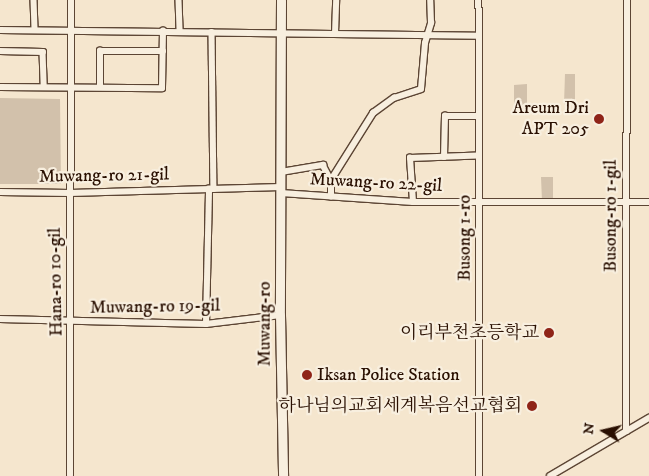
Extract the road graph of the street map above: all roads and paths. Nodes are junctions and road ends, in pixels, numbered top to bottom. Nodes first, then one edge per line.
1 (34, 0) edge
2 (71, 0) edge
3 (179, 0) edge
4 (281, 0) edge
5 (336, 0) edge
6 (430, 0) edge
7 (479, 0) edge
8 (627, 0) edge
9 (0, 30) edge
10 (35, 30) junction
11 (70, 30) junction
12 (163, 31) junction
13 (180, 31) junction
14 (212, 32) junction
15 (281, 34) junction
16 (335, 34) junction
17 (427, 36) junction
18 (479, 36) junction
19 (0, 51) edge
20 (162, 51) junction
21 (44, 86) junction
22 (0, 87) edge
23 (70, 87) junction
24 (100, 87) junction
25 (479, 116) junction
26 (478, 156) junction
27 (444, 157) junction
28 (281, 172) junction
29 (331, 180) junction
30 (211, 189) junction
31 (281, 190) junction
32 (0, 192) edge
33 (70, 193) junction
34 (331, 197) junction
35 (413, 202) junction
36 (480, 202) junction
37 (626, 202) junction
38 (649, 202) edge
39 (280, 315) junction
40 (0, 319) edge
41 (72, 322) junction
42 (206, 324) junction
43 (649, 418) edge
44 (626, 432) junction
45 (70, 476) edge
46 (283, 476) edge
47 (480, 476) edge
48 (550, 476) edge

1 - 10 street
2 - 11 street, Hana-ro 10-gil
3 - 13 street
4 - 15 street, Muwang-ro
5 - 16 street
6 - 17 street
7 - 18 street, Busong 1-ro
8 - 37 street, Busong-ro 1-gil
9 - 10 street
10 - 11 street
11 - 12 street
11 - 23 street, Hana-ro 10-gil
12 - 13 street
12 - 20 street
13 - 14 street
14 - 15 street
14 - 30 street
15 - 16 street
15 - 28 street, Muwang-ro
16 - 17 street
17 - 18 street
17 - 29 street
18 - 25 street, Busong 1-ro
19 - 21 street
20 - 24 street
20 - 24 street
21 - 22 street
21 - 23 street
23 - 24 street
23 - 33 street, Hana-ro 10-gil
25 - 26 street, Busong 1-ro
25 - 27 street
26 - 27 street
26 - 36 street, Busong 1-ro
27 - 35 street
28 - 29 street
28 - 31 street, Muwang-ro
29 - 34 street
30 - 31 street, Muwang-ro 21-gil
30 - 33 street, Muwang-ro 21-gil
30 - 42 street
31 - 34 street, Muwang-ro 22-gil
31 - 39 street, Muwang-ro
32 - 33 street, Muwang-ro 21-gil
33 - 41 street, Hana-ro 10-gil
34 - 35 street, Muwang-ro 22-gil
35 - 36 street, Muwang-ro 22-gil
36 - 37 street, Muwang-ro 22-gil
36 - 47 street, Busong 1-ro
37 - 38 street, Muwang-ro 22-gil
37 - 44 street, Busong-ro 1-gil
39 - 42 street, Muwang-ro 19-gil
39 - 46 street, Muwang-ro
40 - 41 street, Muwang-ro 19-gil
41 - 42 street, Muwang-ro 19-gil
41 - 45 street, Hana-ro 10-gil
43 - 44 street
44 - 48 street

